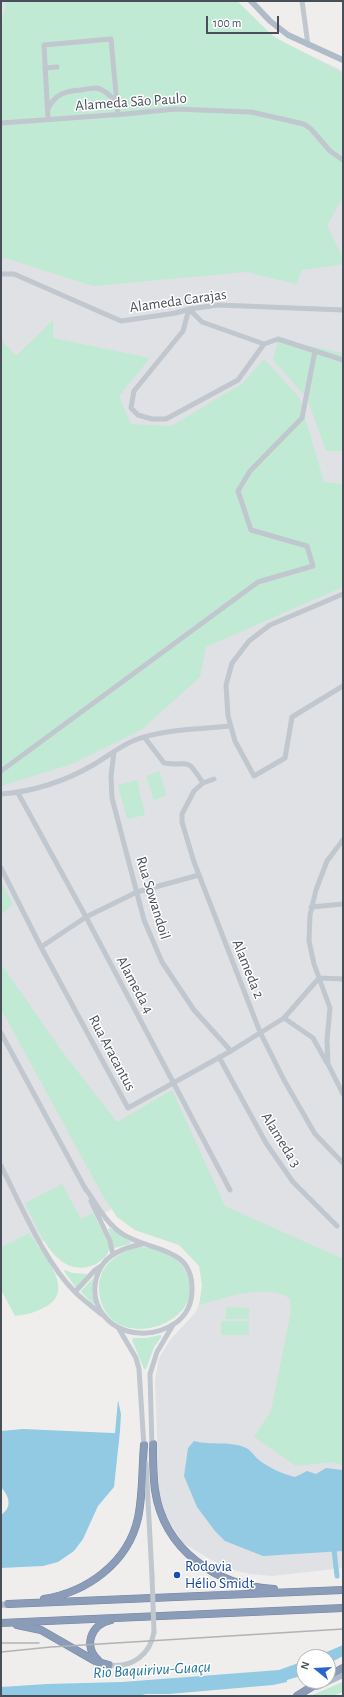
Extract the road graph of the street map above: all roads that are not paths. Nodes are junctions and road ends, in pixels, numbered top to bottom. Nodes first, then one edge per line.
1 (250, 1) edge
2 (302, 1) edge
3 (256, 4) edge
4 (308, 44) junction
5 (343, 60) edge
6 (57, 67) dead end
7 (45, 68) junction
8 (117, 103) junction
9 (48, 110) junction
10 (118, 114) junction
11 (48, 119) junction
12 (1, 123) edge
13 (343, 160) edge
14 (1, 274) edge
15 (189, 309) junction
16 (343, 310) edge
17 (264, 344) junction
18 (315, 351) junction
19 (343, 360) edge
20 (343, 594) edge
21 (343, 686) edge
22 (231, 726) junction
23 (146, 738) junction
24 (114, 752) junction
25 (1, 770) edge
26 (214, 779) dead end
27 (203, 783) junction
28 (18, 793) junction
29 (1, 794) edge
30 (343, 840) edge
31 (1, 868) edge
32 (199, 875) junction
33 (137, 892) junction
34 (343, 904) edge
35 (311, 907) junction
36 (86, 917) junction
37 (41, 947) junction
38 (319, 978) junction
39 (343, 979) edge
40 (284, 1018) junction
41 (260, 1032) junction
42 (1, 1033) edge
43 (231, 1051) junction
44 (219, 1058) junction
45 (328, 1064) junction
46 (173, 1083) junction
47 (343, 1094) edge
48 (343, 1164) edge
49 (1, 1166) edge
50 (85, 1188) junction
51 (230, 1190) dead end
52 (337, 1226) dead end
53 (142, 1244) junction
54 (113, 1255) junction
55 (101, 1266) junction
56 (75, 1292) junction
57 (104, 1317) junction
58 (173, 1325) junction
59 (119, 1329) junction
60 (153, 1444) junction
61 (144, 1445) junction
62 (148, 1490) junction
63 (343, 1590) edge
64 (314, 1591) junction
65 (4, 1605) edge
66 (341, 1608) edge
67 (130, 1617) junction
68 (1, 1623) edge
69 (109, 1665) junction
70 (343, 1675) edge
71 (307, 1689) edge
72 (296, 1696) edge

1 - 3 main road
2 - 4 street
3 - 4 main road
4 - 5 main road
6 - 7 street
7 - 8 street
7 - 9 street
8 - 9 street
8 - 10 street
9 - 11 street
10 - 11 street, Alameda São Paulo
10 - 13 street, Alameda São Paulo
11 - 12 street, Alameda São Paulo
14 - 15 street, Alameda Carajas
15 - 16 street, Alameda Carajas
15 - 17 street
15 - 17 street
17 - 18 street
18 - 19 street
18 - 25 street
20 - 22 street
21 - 22 street
22 - 23 street
23 - 24 street
23 - 27 street
24 - 28 street
24 - 33 street, Rua Sowandoil
26 - 27 street, Alameda 2
27 - 32 street, Alameda 2
28 - 29 street
28 - 36 street, Alameda 4
30 - 35 street
31 - 37 street, Rua Aracantus
32 - 33 street
32 - 41 street, Alameda 2
33 - 36 street
33 - 43 street, Rua Sowandoil
34 - 35 street
35 - 38 street
36 - 37 street
36 - 46 street, Alameda 4
37 - 46 street, Rua Aracantus
38 - 39 street
38 - 40 street, Rua Aracantus
38 - 45 street
40 - 41 street, Rua Aracantus
40 - 45 street
41 - 43 street, Rua Aracantus
41 - 48 street, Alameda 2
42 - 50 street
43 - 44 street, Rua Aracantus
44 - 46 street, Rua Aracantus
44 - 52 street, Alameda 3
45 - 47 street
46 - 51 street, Alameda 4
49 - 56 street
50 - 53 street
50 - 54 street
53 - 54 street
53 - 58 street
54 - 55 street
55 - 56 street
55 - 57 street
56 - 57 street
57 - 59 street
58 - 59 street
58 - 60 street
59 - 61 street
60 - 62 street
60 - 64 highway
61 - 62 street
61 - 65 highway
62 - 69 street, bridge
63 - 64 highway
64 - 65 highway
66 - 67 highway
67 - 68 highway
67 - 69 highway
68 - 69 highway
70 - 72 main road
71 - 72 highway

